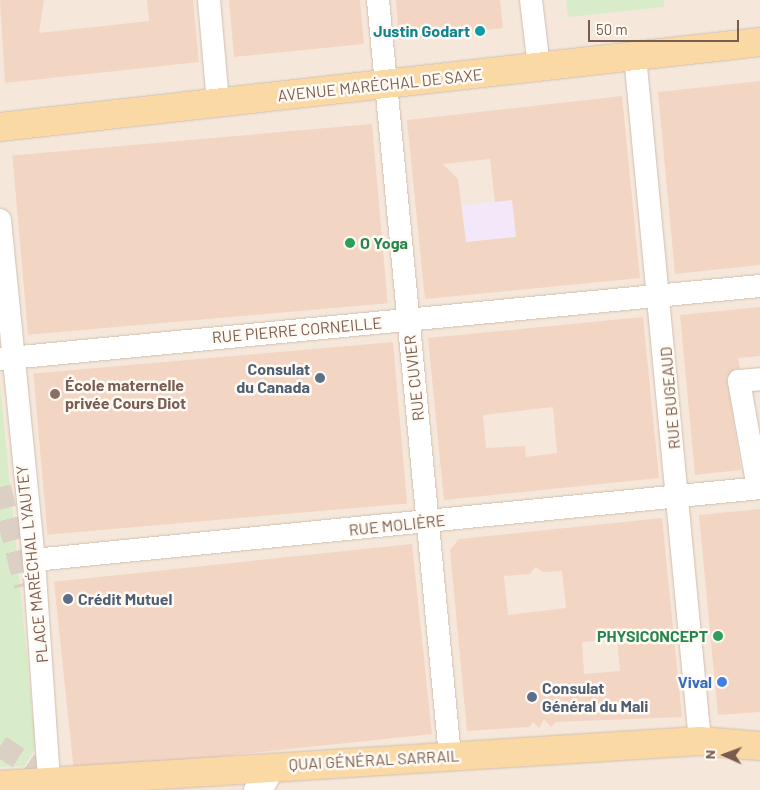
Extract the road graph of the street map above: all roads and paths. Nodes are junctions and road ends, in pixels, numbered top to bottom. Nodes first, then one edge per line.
1 (209, 0) edge
2 (378, 0) edge
3 (531, 0) edge
4 (760, 42) edge
5 (635, 56) junction
6 (539, 67) junction
7 (386, 84) junction
8 (218, 102) junction
9 (0, 127) edge
10 (0, 220) edge
11 (760, 286) edge
12 (660, 296) junction
13 (408, 320) junction
14 (6, 358) edge
15 (760, 379) edge
16 (759, 488) edge
17 (679, 496) junction
18 (428, 522) junction
19 (34, 560) junction
20 (25, 586) tunnel mouth
21 (47, 728) junction
22 (760, 738) edge
23 (700, 741) junction
24 (760, 746) edge
25 (450, 756) junction
26 (275, 774) edge
27 (48, 782) junction
28 (0, 785) edge
29 (255, 790) edge

1 - 8 street
2 - 7 street, RUE CUVIER
3 - 6 street
4 - 5 main road, AVENUE MARÉCHAL DE SAXE
5 - 6 main road, AVENUE MARÉCHAL DE SAXE
5 - 12 street, RUE BUGEAUD
6 - 7 main road, AVENUE MARÉCHAL DE SAXE
7 - 8 main road, AVENUE MARÉCHAL DE SAXE
7 - 13 street, RUE CUVIER
8 - 9 main road, AVENUE MARÉCHAL DE SAXE
10 - 14 street, PLACE MARÉCHAL LYAUTEY
11 - 12 street, RUE PIERRE CORNEILLE
12 - 13 street, RUE PIERRE CORNEILLE
12 - 17 street, RUE BUGEAUD
13 - 14 street, RUE PIERRE CORNEILLE
13 - 18 street, RUE CUVIER
14 - 19 street, PLACE MARÉCHAL LYAUTEY
15 - 16 street
16 - 17 street, RUE MOLIÈRE
17 - 18 street, RUE MOLIÈRE
17 - 23 street, RUE BUGEAUD
18 - 19 street, RUE MOLIÈRE
18 - 25 street, RUE CUVIER
19 - 21 street, PLACE MARÉCHAL LYAUTEY
20 - 21 street
21 - 27 street, PLACE MARÉCHAL LYAUTEY
22 - 23 street, QUAI GÉNÉRAL SARRAIL
23 - 24 main road, QUAI GÉNÉRAL SARRAIL
23 - 25 main road, QUAI GÉNÉRAL SARRAIL
25 - 26 main road, QUAI GÉNÉRAL SARRAIL
26 - 27 main road, QUAI GÉNÉRAL SARRAIL
26 - 29 street
27 - 28 main road, QUAI GÉNÉRAL SARRAIL

